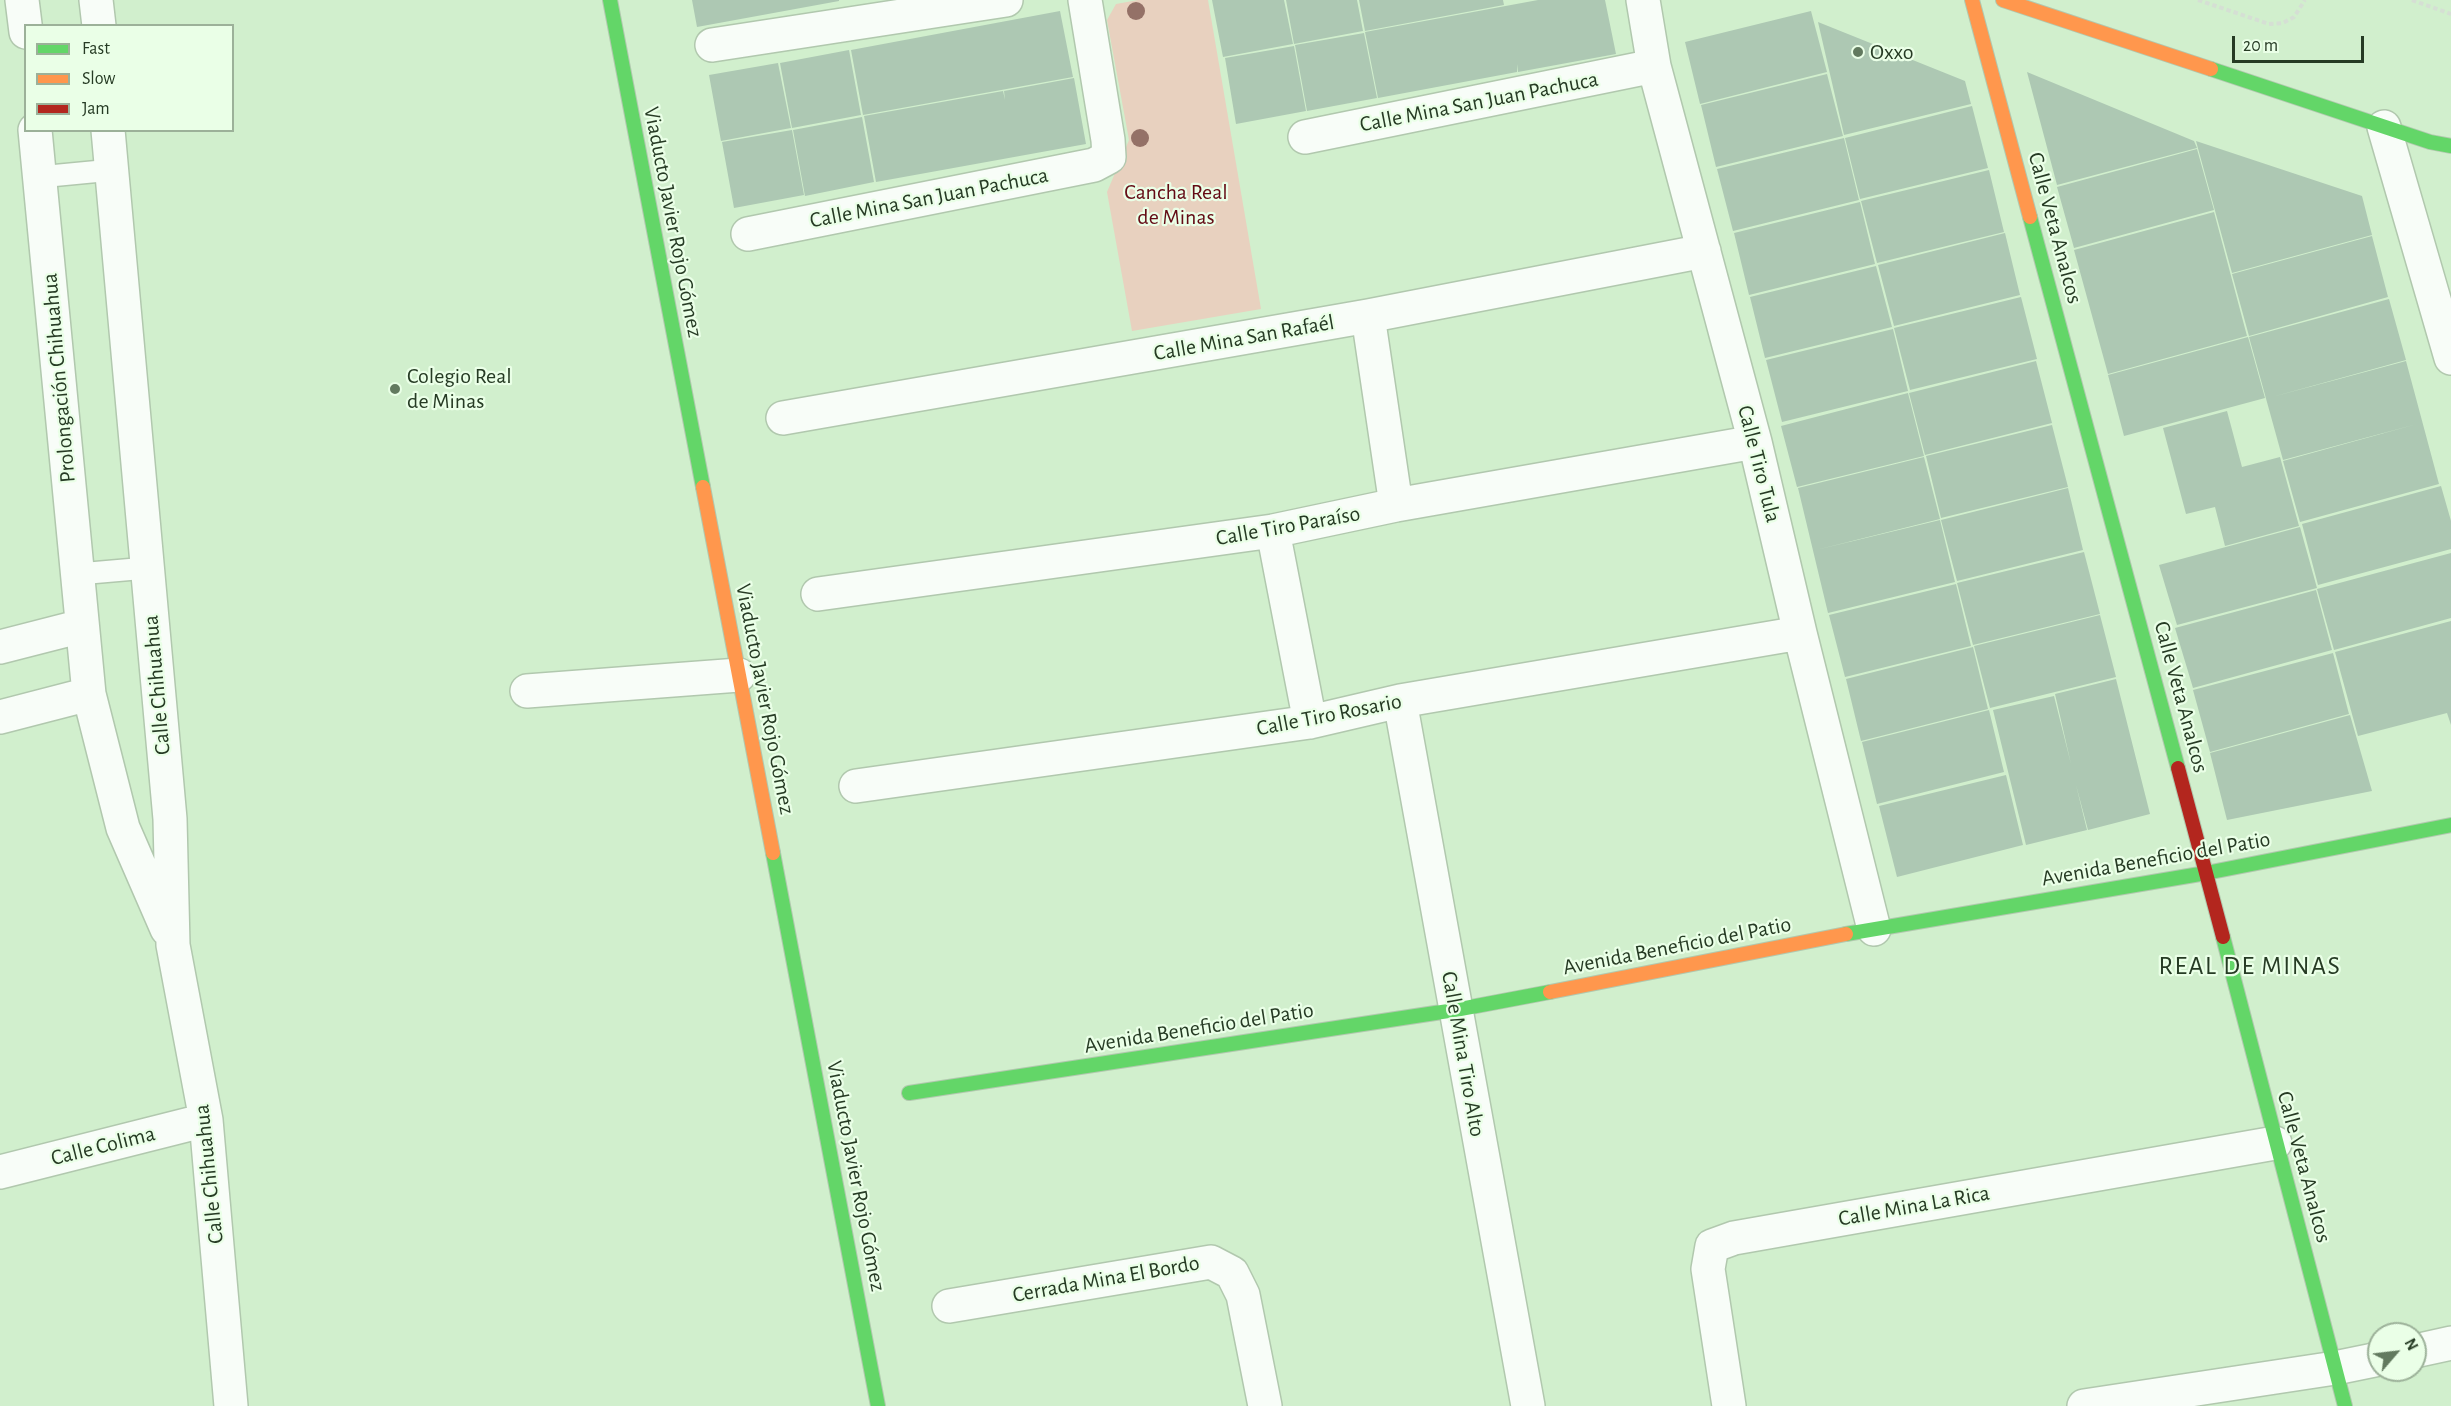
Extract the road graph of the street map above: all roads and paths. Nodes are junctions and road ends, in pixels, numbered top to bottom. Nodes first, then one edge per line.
1 (22, 0) edge
2 (96, 0) edge
3 (1006, 0) edge
4 (1084, 0) edge
5 (1643, 0) edge
6 (1972, 0) edge
7 (2003, 0) edge
8 (2198, 0) edge
9 (2305, 0) edge
10 (2412, 0) edge
11 (605, 4) edge
12 (2451, 14) edge
13 (25, 24) edge
14 (99, 24) edge
15 (712, 45) dead end
16 (1654, 66) junction
17 (2384, 127) junction
18 (35, 132) edge
19 (108, 132) edge
20 (1305, 137) dead end
21 (2430, 142) junction
22 (2451, 146) edge
23 (2451, 151) edge
24 (112, 170) junction
25 (39, 177) junction
26 (748, 234) dead end
27 (1704, 251) junction
28 (1368, 316) junction
29 (2451, 358) edge
30 (783, 418) dead end
31 (1755, 442) junction
32 (1396, 506) junction
33 (1273, 531) junction
34 (147, 568) junction
35 (78, 574) junction
36 (818, 594) dead end
37 (82, 626) junction
38 (1800, 633) junction
39 (0, 647) edge
40 (739, 675) junction
41 (527, 692) dead end
42 (89, 694) junction
43 (1400, 701) junction
44 (0, 717) edge
45 (1310, 722) junction
46 (856, 786) dead end
47 (2451, 825) edge
48 (2206, 873) junction
49 (1874, 929) junction
50 (173, 945) junction
51 (1455, 1010) junction
52 (909, 1093) dead end
53 (206, 1120) junction
54 (2276, 1143) junction
55 (0, 1173) edge
56 (949, 1306) dead end
57 (2451, 1343) edge
58 (2427, 1348) edge
59 (2367, 1361) edge
60 (2335, 1368) junction
61 (231, 1406) edge
62 (878, 1406) edge
63 (1265, 1406) edge
64 (1528, 1406) edge
65 (1730, 1406) edge
66 (2084, 1406) edge
67 (2345, 1406) edge

1 - 13 street
2 - 14 street
3 - 15 street
4 - 26 street, Calle Mina San Juan Pachuca
5 - 16 street, Calle Tiro Tula
6 - 48 street, Calle Veta Analcos
7 - 17 street
8 - 9 path
10 - 12 path
11 - 40 street, Viaducto Javier Rojo Gómez
16 - 20 street, Calle Mina San Juan Pachuca
16 - 27 street, Calle Tiro Tula
17 - 21 street
17 - 29 street
18 - 25 street, Prolongación Chihuahua
19 - 24 street
21 - 22 street
21 - 23 street
24 - 25 lane
24 - 34 street
25 - 35 street, Prolongación Chihuahua
27 - 28 street, Calle Mina San Rafaél
27 - 31 street, Calle Tiro Tula
28 - 30 street, Calle Mina San Rafaél
28 - 32 street
31 - 32 street, Calle Tiro Paraíso
31 - 38 street, Calle Tiro Tula
32 - 33 street, Calle Tiro Paraíso
33 - 36 street, Calle Tiro Paraíso
33 - 45 street
34 - 35 lane
34 - 50 street, Calle Chihuahua
35 - 37 street, Prolongación Chihuahua
37 - 39 street
37 - 42 street, Calle Chihuahua
38 - 43 street, Calle Tiro Rosario
38 - 49 street, Calle Tiro Tula
40 - 41 street
40 - 62 street, Viaducto Javier Rojo Gómez
42 - 44 street
42 - 50 street, Calle Chihuahua
43 - 45 street, Calle Tiro Rosario
43 - 51 street, Calle Mina Tiro Alto
45 - 46 street, Calle Tiro Rosario
47 - 48 street, Avenida Beneficio del Patio
48 - 49 street, Avenida Beneficio del Patio
48 - 54 street, Calle Veta Analcos
49 - 51 street, Avenida Beneficio del Patio
50 - 53 street, Calle Chihuahua
51 - 52 street, Avenida Beneficio del Patio
51 - 64 street, Calle Mina Tiro Alto
53 - 55 street, Calle Colima
53 - 61 street, Calle Chihuahua
54 - 60 street, Calle Veta Analcos
54 - 65 street, Calle Mina La Rica
56 - 63 street, Cerrada Mina El Bordo
57 - 58 street
59 - 60 street
60 - 66 street
60 - 67 street, Calle Veta Analcos

